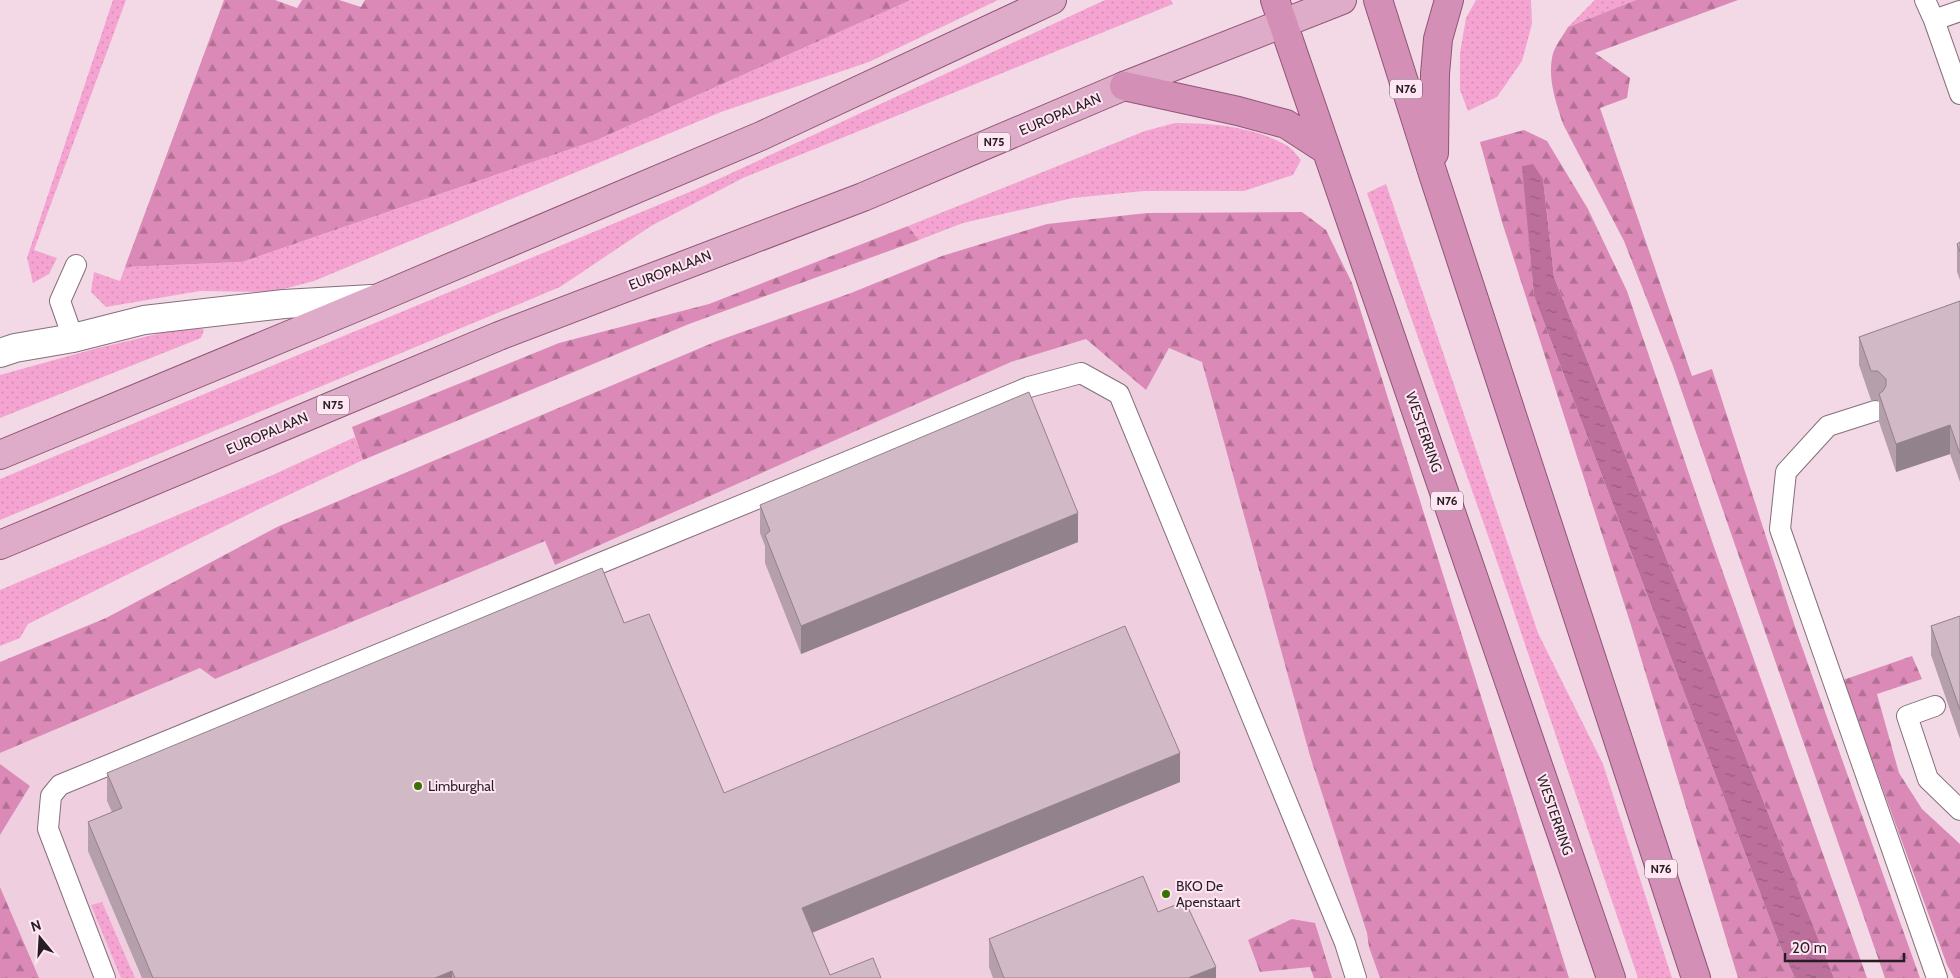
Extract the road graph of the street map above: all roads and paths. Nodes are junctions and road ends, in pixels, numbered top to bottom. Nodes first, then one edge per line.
1 (1052, 0) edge
2 (1342, 0) edge
3 (1378, 0) edge
4 (1449, 0) edge
5 (1925, 0) edge
6 (1960, 11) edge
7 (1279, 12) edge
8 (1934, 20) junction
9 (1124, 86) junction
10 (1960, 94) edge
11 (1326, 150) junction
12 (1434, 177) junction
13 (76, 265) dead end
14 (376, 299) junction
15 (73, 338) junction
16 (0, 353) edge
17 (1875, 411) dead end
18 (0, 455) edge
19 (0, 545) edge
20 (1935, 706) dead end
21 (1960, 810) edge
22 (105, 978) edge
23 (1356, 978) edge
24 (1611, 978) edge
25 (1696, 978) edge
26 (1937, 978) edge

1 - 14 main road
2 - 7 main road, EUROPALAAN / N75
3 - 12 highway, N76
4 - 12 highway
5 - 8 lane
6 - 8 lane
7 - 9 main road, EUROPALAAN / N75
7 - 11 highway, WESTERRING / N76
8 - 10 lane
9 - 11 highway
9 - 19 main road, EUROPALAAN / N75
11 - 24 highway, WESTERRING / N76
12 - 25 highway, N76
13 - 15 lane
14 - 15 street
14 - 18 main road
15 - 16 street
17 - 26 lane
20 - 21 lane
22 - 23 lane

